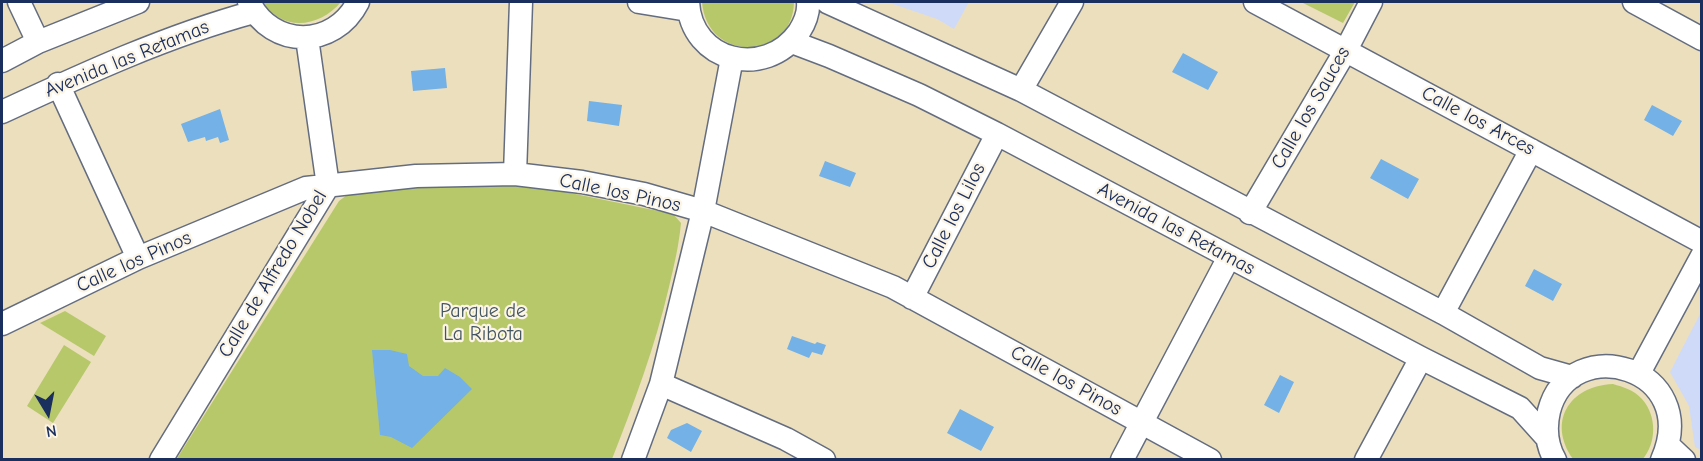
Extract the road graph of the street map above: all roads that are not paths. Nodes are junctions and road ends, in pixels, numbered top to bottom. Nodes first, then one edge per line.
1 (19, 2) edge
2 (138, 2) edge
3 (358, 2) edge
4 (521, 2) edge
5 (639, 2) edge
6 (808, 2) edge
7 (827, 2) edge
8 (1072, 2) edge
9 (1255, 2) edge
10 (1371, 2) edge
11 (1634, 2) edge
12 (688, 6) edge
13 (252, 7) edge
14 (307, 38) junction
15 (1701, 39) edge
16 (38, 42) junction
17 (792, 42) junction
18 (1346, 50) junction
19 (732, 58) junction
20 (2, 61) edge
21 (58, 84) junction
22 (1021, 90) junction
23 (2, 112) edge
24 (997, 134) junction
25 (1531, 150) junction
26 (515, 174) junction
27 (328, 186) junction
28 (703, 211) junction
29 (1250, 213) junction
30 (1701, 242) edge
31 (1701, 256) edge
32 (1229, 257) junction
33 (138, 258) junction
34 (912, 298) junction
35 (1443, 313) junction
36 (2, 324) edge
37 (1421, 358) junction
38 (1639, 373) junction
39 (1572, 377) junction
40 (661, 384) junction
41 (1143, 423) junction
42 (1547, 438) junction
43 (1671, 455) edge
44 (811, 456) edge
45 (161, 459) edge
46 (633, 459) edge
47 (1122, 459) edge
48 (1210, 459) edge
49 (1366, 459) edge
50 (1555, 459) edge

1 - 16 street
2 - 16 street
3 - 14 street
4 - 26 street
5 - 12 street
6 - 17 street
7 - 22 street
8 - 22 street
9 - 18 street, Calle los Arces
10 - 18 street, Calle los Sauces
11 - 15 street
12 - 19 street
13 - 14 street
13 - 21 street, Avenida las Retamas
14 - 27 street, Calle de Alfredo Nobel
16 - 20 street
17 - 19 street
17 - 24 street, Avenida las Retamas
18 - 25 street, Calle los Arces
18 - 29 street, Calle los Sauces
19 - 28 street
21 - 23 street, Avenida las Retamas
21 - 33 street
22 - 29 street
24 - 32 street, Avenida las Retamas
24 - 34 street, Calle los Lilos
25 - 30 street, Calle los Arces
25 - 35 street
26 - 27 street, Calle los Pinos
26 - 28 street, Calle los Pinos
27 - 33 street, Calle los Pinos
27 - 45 street, Calle de Alfredo Nobel
28 - 34 street, Calle los Pinos
28 - 40 street
29 - 35 street
31 - 38 street
32 - 37 street, Avenida las Retamas
32 - 41 street
33 - 36 street, Calle los Pinos
34 - 41 street, Calle los Pinos
35 - 39 street
37 - 42 street, Avenida las Retamas
37 - 49 street
38 - 39 street
38 - 43 street
39 - 42 street
40 - 44 street
40 - 46 street
41 - 47 street
41 - 48 street, Calle los Pinos
42 - 50 street

